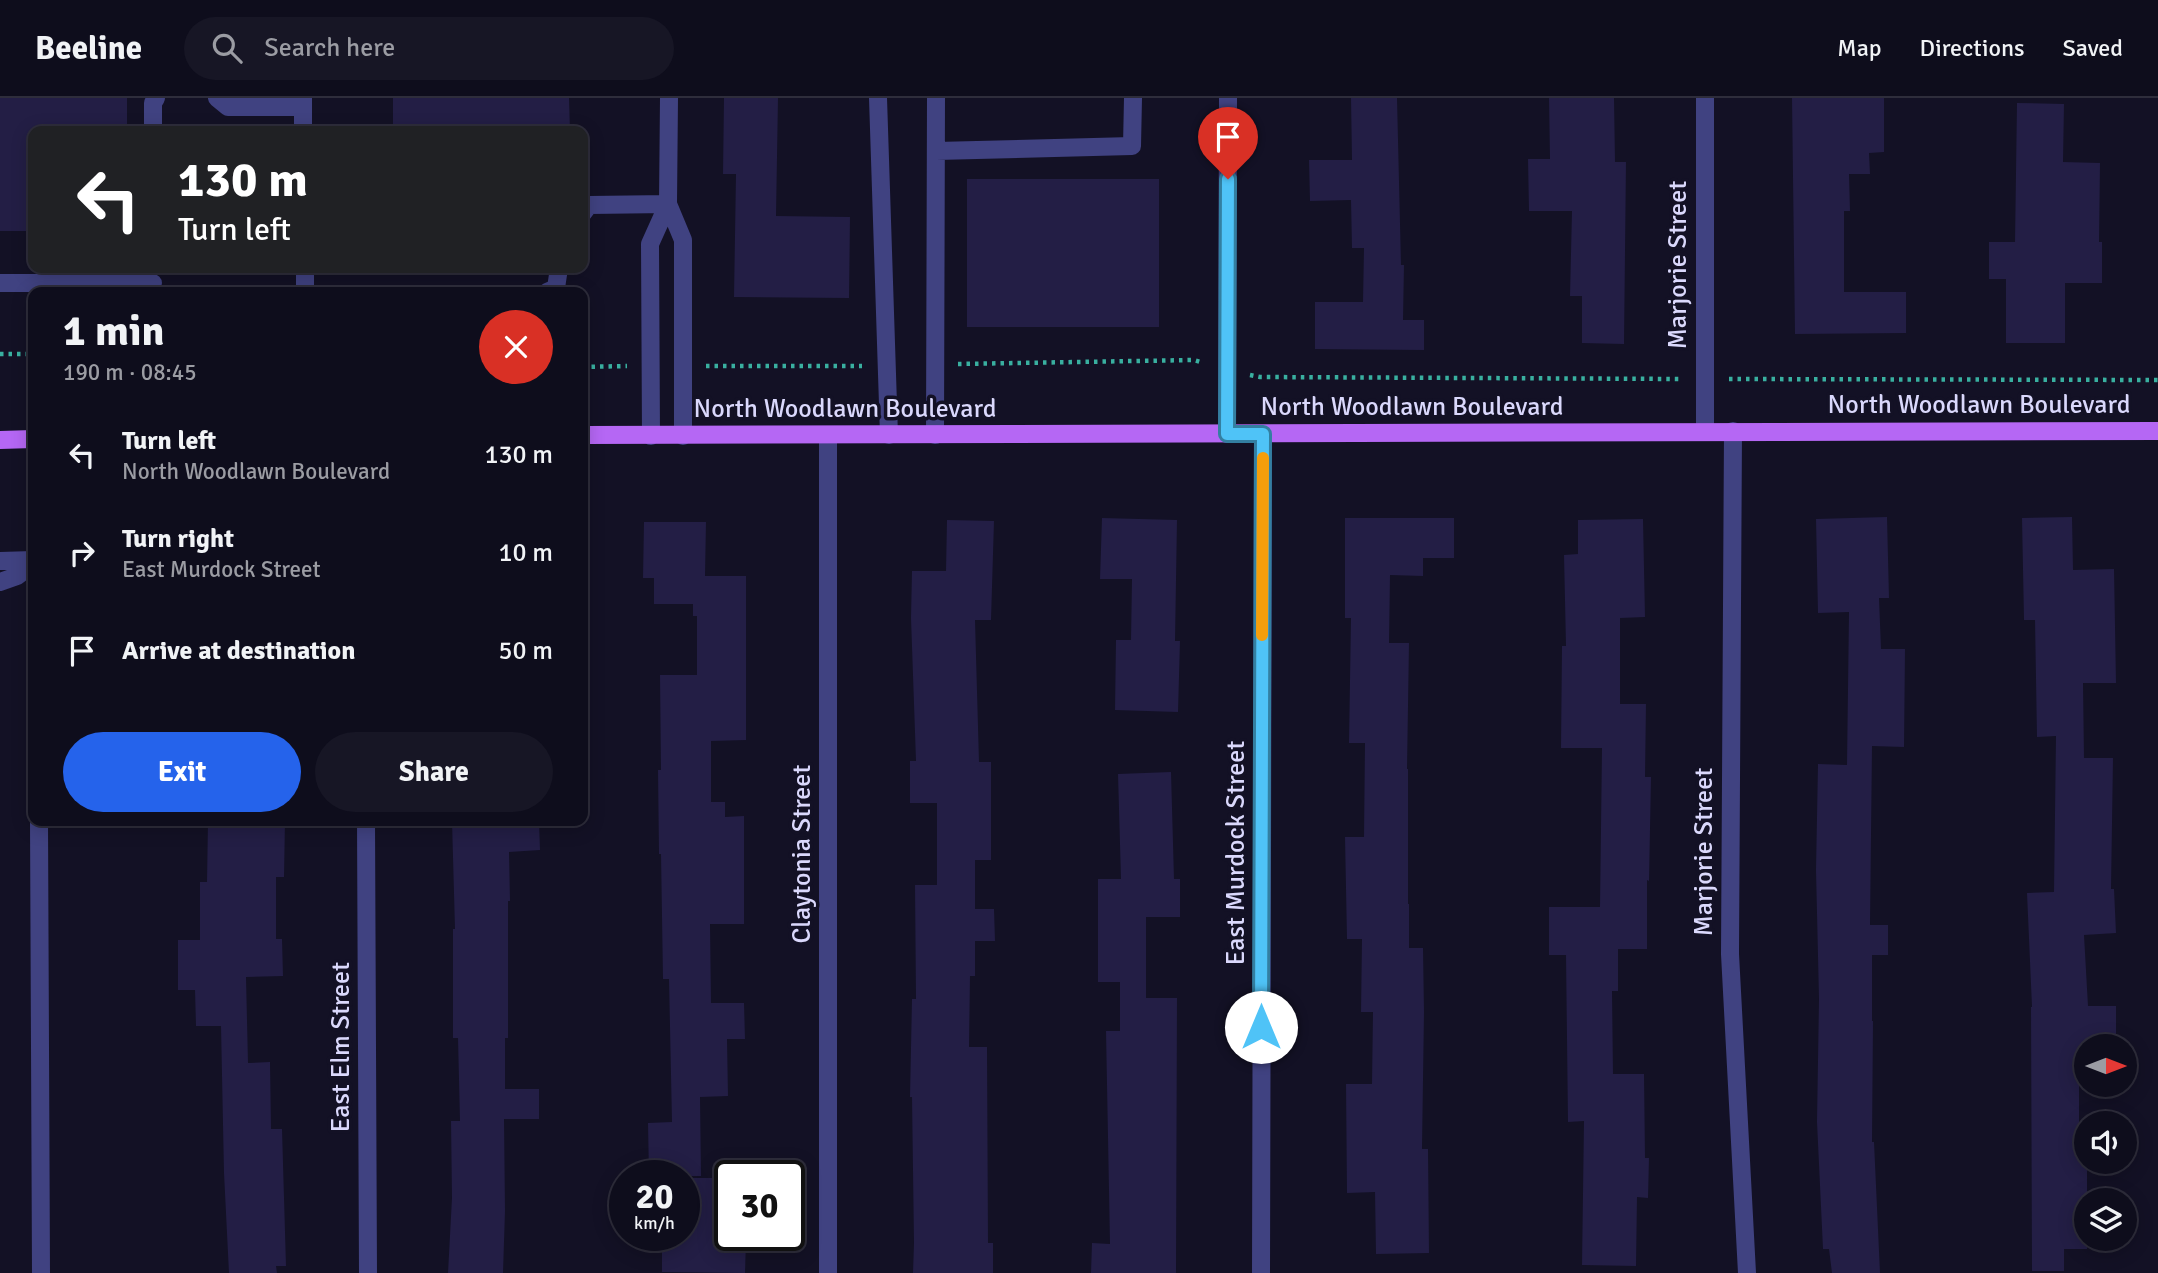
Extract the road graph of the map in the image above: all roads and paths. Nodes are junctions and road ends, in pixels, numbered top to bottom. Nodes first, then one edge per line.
1 (156, 98) edge
2 (217, 98) edge
3 (669, 98) edge
4 (878, 98) edge
5 (936, 98) edge
6 (1132, 98) edge
7 (1228, 98) edge
8 (1705, 98) edge
9 (303, 103) edge
10 (153, 126) edge
11 (303, 126) edge
12 (936, 151) junction
13 (668, 204) junction
14 (588, 206) edge
15 (153, 281) edge
16 (0, 284) edge
17 (0, 354) edge
18 (28, 354) edge
19 (934, 365) junction
20 (588, 366) edge
21 (650, 366) junction
22 (683, 366) junction
23 (887, 366) junction
24 (1227, 369) junction
25 (1705, 379) junction
26 (2158, 380) edge
27 (2158, 431) edge
28 (1705, 432) junction
29 (1732, 432) junction
30 (1227, 434) junction
31 (1263, 434) junction
32 (588, 435) edge
33 (889, 435) junction
34 (934, 435) junction
35 (651, 436) junction
36 (683, 436) junction
37 (828, 436) junction
38 (28, 439) edge
39 (0, 440) edge
40 (0, 561) edge
41 (28, 562) edge
42 (28, 566) edge
43 (0, 582) edge
44 (39, 826) edge
45 (366, 826) edge
46 (41, 1273) edge
47 (368, 1273) edge
48 (828, 1273) edge
49 (1261, 1273) edge
50 (1747, 1273) edge

1 - 10 street
2 - 9 street
3 - 13 street
4 - 23 street
5 - 12 street
6 - 12 street
7 - 24 street
8 - 25 street, Marjorie Street
9 - 11 street
12 - 19 street
13 - 14 street
13 - 21 street
13 - 22 street
15 - 16 street
17 - 18 path
19 - 24 path
19 - 34 street
20 - 21 path
21 - 35 street
22 - 23 path
22 - 36 street
23 - 33 street
24 - 25 path
24 - 30 street
25 - 26 path
25 - 28 street, Marjorie Street
27 - 29 main road, North Woodlawn Boulevard
28 - 29 main road, North Woodlawn Boulevard
28 - 31 main road, North Woodlawn Boulevard
29 - 50 street, Marjorie Street
30 - 31 main road, North Woodlawn Boulevard
30 - 34 main road, North Woodlawn Boulevard
31 - 49 street, East Murdock Street
32 - 35 main road, North Woodlawn Boulevard
33 - 34 main road, North Woodlawn Boulevard
33 - 37 main road, North Woodlawn Boulevard
35 - 36 main road, North Woodlawn Boulevard
36 - 37 main road, North Woodlawn Boulevard
37 - 48 street, Claytonia Street
38 - 39 main road
40 - 41 street
42 - 43 street
44 - 46 street
45 - 47 street, East Elm Street

